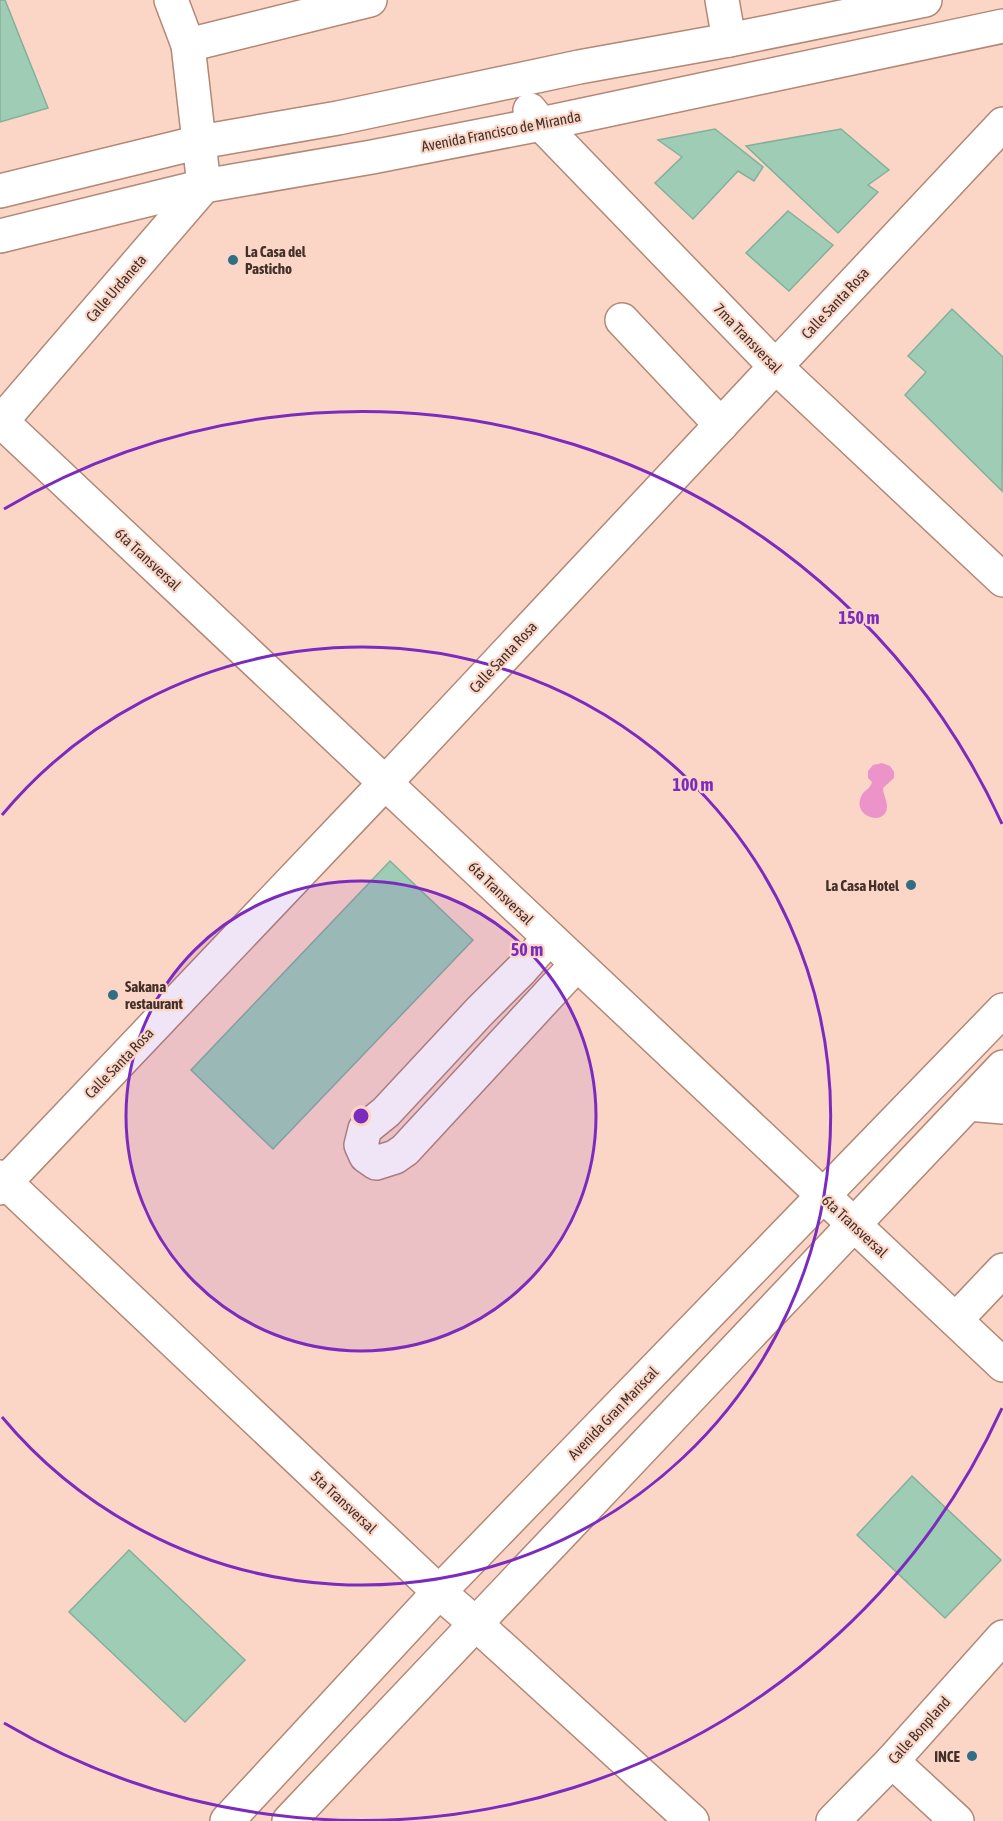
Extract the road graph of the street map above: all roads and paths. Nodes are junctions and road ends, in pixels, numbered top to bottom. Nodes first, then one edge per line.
1 (171, 0) edge
2 (370, 0) edge
3 (722, 0) edge
4 (911, 2) edge
5 (1003, 26) edge
6 (729, 40) junction
7 (188, 45) junction
8 (509, 81) junction
9 (541, 124) junction
10 (1003, 124) edge
11 (200, 142) junction
12 (204, 186) junction
13 (0, 191) edge
14 (0, 236) edge
15 (622, 320) dead end
16 (775, 366) junction
17 (0, 422) edge
18 (721, 425) junction
19 (1003, 580) edge
20 (385, 783) junction
21 (549, 938) junction
22 (578, 964) junction
23 (1003, 1010) edge
24 (1003, 1067) edge
25 (968, 1104) junction
26 (1003, 1107) edge
27 (2, 1183) edge
28 (824, 1196) junction
29 (853, 1224) junction
30 (1003, 1270) edge
31 (957, 1321) junction
32 (1003, 1365) edge
33 (439, 1592) junction
34 (476, 1624) junction
35 (1003, 1637) edge
36 (892, 1761) junction
37 (227, 1821) edge
38 (289, 1821) edge
39 (692, 1821) edge
40 (832, 1821) edge
41 (957, 1821) edge

1 - 7 street
2 - 7 street
3 - 6 street
4 - 6 street
5 - 9 street, Avenida Francisco de Miranda
6 - 8 street
7 - 11 street
8 - 9 street, 7ma Transversal
8 - 11 street
9 - 12 street, Avenida Francisco de Miranda
9 - 16 street, 7ma Transversal
10 - 16 street, Calle Santa Rosa
11 - 12 street
11 - 13 street
12 - 14 street, Avenida Francisco de Miranda
12 - 17 street, Calle Urdaneta
15 - 18 street
16 - 18 street, Calle Santa Rosa
16 - 19 street, 7ma Transversal
17 - 20 street, 6ta Transversal
18 - 20 street, Calle Santa Rosa
20 - 21 street, 6ta Transversal
20 - 27 street, Calle Santa Rosa
21 - 22 street, 6ta Transversal
21 - 22 street
22 - 28 street, 6ta Transversal
23 - 28 street, Avenida Gran Mariscal
24 - 25 street
25 - 26 street
25 - 29 street
27 - 33 street, 5ta Transversal
28 - 29 street, 6ta Transversal
28 - 33 street, Avenida Gran Mariscal
29 - 31 street, 6ta Transversal
29 - 34 street
30 - 31 street
31 - 32 street, 6ta Transversal
33 - 34 street, 5ta Transversal
33 - 37 street, Avenida Gran Mariscal
34 - 38 street
34 - 39 street, 5ta Transversal
35 - 36 street, Calle Bonpland
36 - 40 street, Calle Bonpland
36 - 41 street

